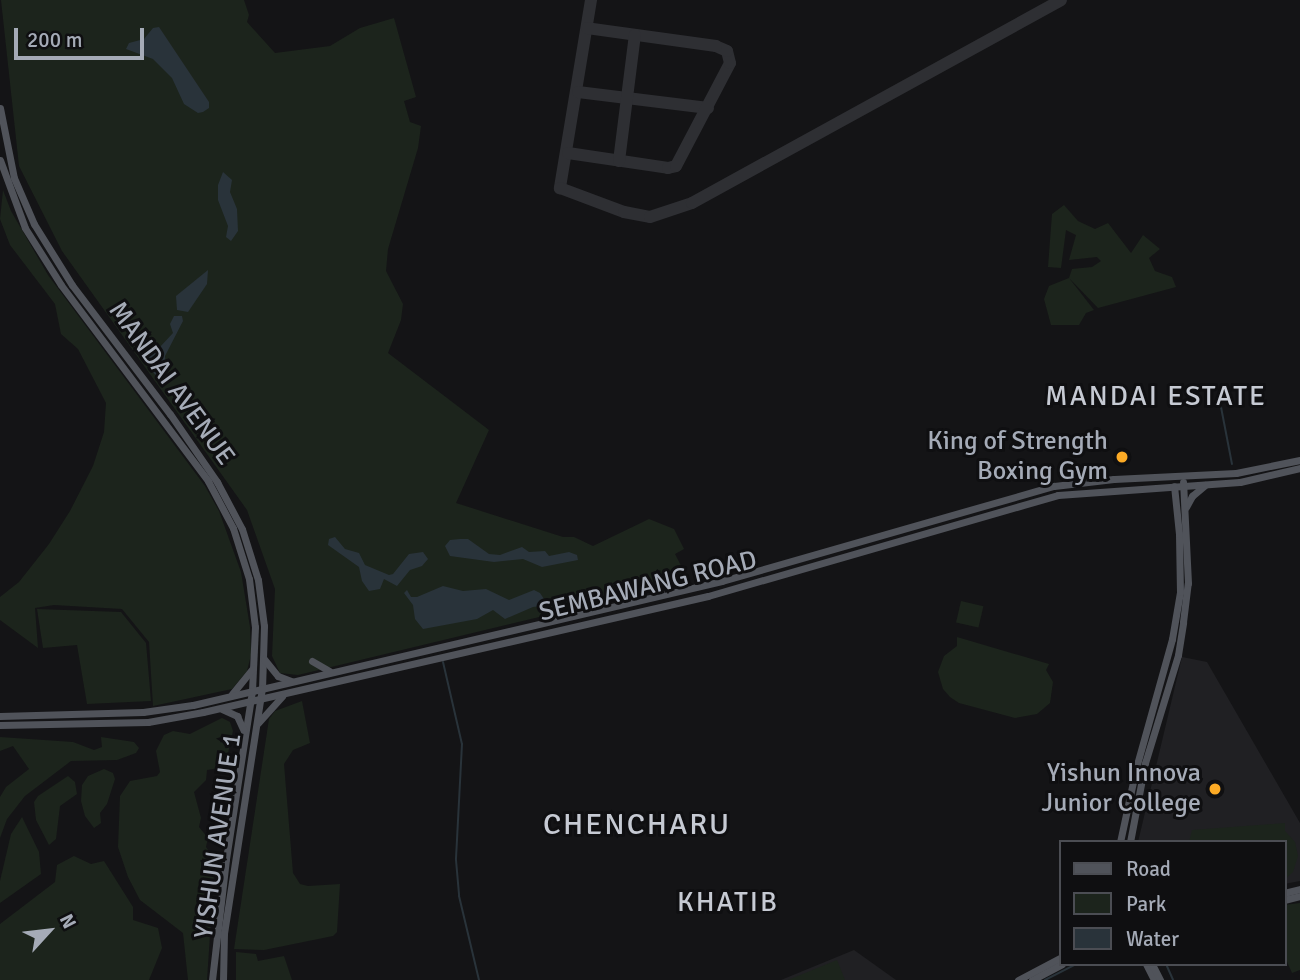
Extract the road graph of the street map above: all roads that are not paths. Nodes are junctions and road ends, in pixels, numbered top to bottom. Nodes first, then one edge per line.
1 (0, 108) edge
2 (0, 160) edge
3 (1300, 460) edge
4 (1300, 468) edge
5 (1173, 478) junction
6 (1182, 478) junction
7 (1205, 485) junction
8 (1183, 487) junction
9 (1165, 488) junction
10 (1174, 488) junction
11 (1175, 499) junction
12 (1186, 508) junction
13 (264, 659) junction
14 (312, 661) dead end
15 (254, 667) junction
16 (332, 671) junction
17 (292, 681) junction
18 (262, 688) junction
19 (252, 691) junction
20 (286, 692) junction
21 (229, 697) junction
22 (260, 699) junction
23 (251, 702) junction
24 (222, 708) junction
25 (0, 716) edge
26 (0, 725) edge
27 (256, 726) junction
28 (244, 742) junction
29 (1120, 840) edge
30 (1130, 840) edge
31 (1058, 959) edge
32 (1058, 966) edge
33 (212, 980) edge
34 (223, 980) edge
35 (1018, 980) edge
36 (1032, 980) edge

1 - 13 main road, MANDAI AVENUE
2 - 15 main road, MANDAI AVENUE
3 - 6 main road, SEMBAWANG ROAD
4 - 7 main road, SEMBAWANG ROAD
5 - 6 main road, SEMBAWANG ROAD
5 - 10 main road
5 - 16 main road, SEMBAWANG ROAD
6 - 8 main road
7 - 8 main road, SEMBAWANG ROAD
7 - 12 main road
8 - 10 main road, SEMBAWANG ROAD
8 - 12 main road
9 - 10 main road, SEMBAWANG ROAD
9 - 11 main road
9 - 20 main road, SEMBAWANG ROAD
10 - 11 main road
11 - 29 main road
12 - 30 main road
13 - 17 main road
13 - 18 main road, MANDAI AVENUE
14 - 16 main road
15 - 19 main road, MANDAI AVENUE
15 - 21 main road
16 - 17 main road, SEMBAWANG ROAD
17 - 18 main road, SEMBAWANG ROAD
18 - 19 main road, SEMBAWANG ROAD
18 - 22 main road, MANDAI AVENUE
19 - 21 main road, SEMBAWANG ROAD
19 - 23 main road, MANDAI AVENUE
20 - 22 main road, SEMBAWANG ROAD
20 - 27 main road
21 - 25 main road, SEMBAWANG ROAD
22 - 23 main road, SEMBAWANG ROAD
22 - 27 main road, YISHUN AVENUE 1
23 - 24 main road, SEMBAWANG ROAD
23 - 28 main road, YISHUN AVENUE 1
24 - 26 main road, SEMBAWANG ROAD
24 - 28 main road
27 - 34 main road, YISHUN AVENUE 1
28 - 33 main road, YISHUN AVENUE 1
31 - 35 main road
32 - 36 main road

